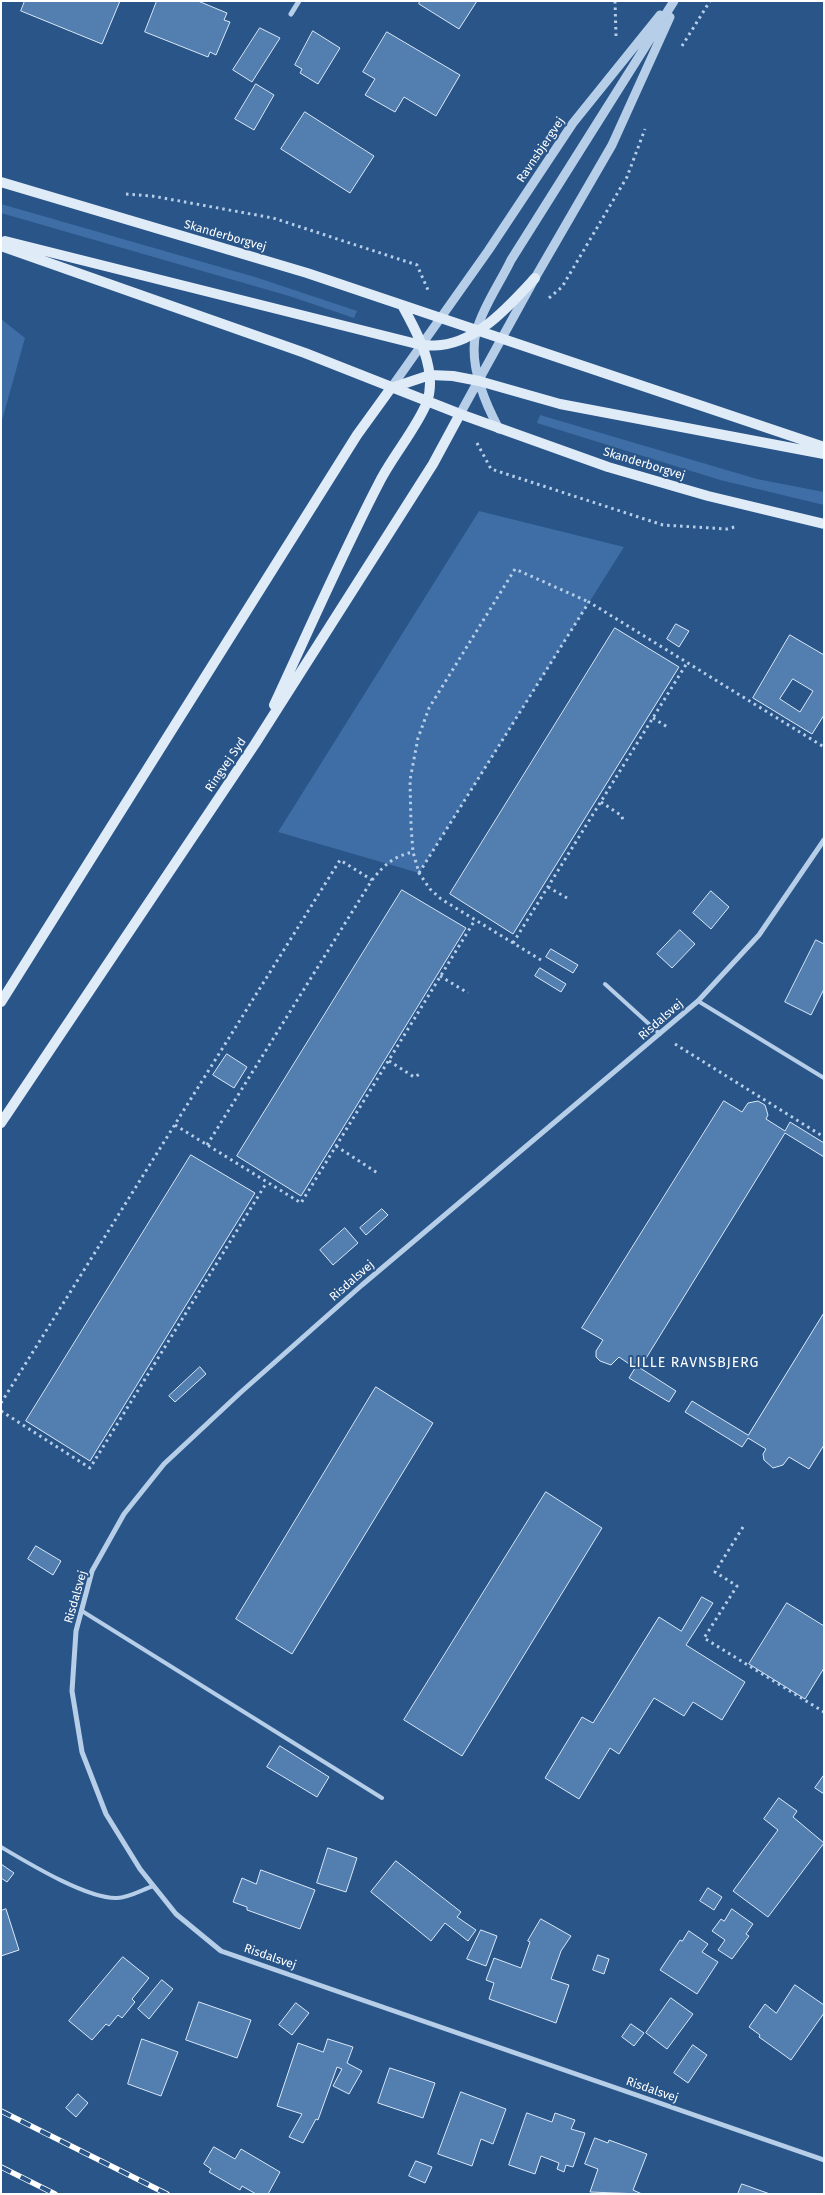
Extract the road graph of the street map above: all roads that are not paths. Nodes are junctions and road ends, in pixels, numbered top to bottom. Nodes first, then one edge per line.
1 (299, 1) edge
2 (674, 1) edge
3 (292, 14) dead end
4 (1, 182) edge
5 (1, 240) edge
6 (1, 246) edge
7 (535, 278) junction
8 (402, 305) junction
9 (440, 318) junction
10 (476, 330) junction
11 (502, 339) junction
12 (421, 345) junction
13 (430, 375) junction
14 (479, 380) junction
15 (391, 388) junction
16 (427, 402) junction
17 (460, 414) junction
18 (499, 429) junction
19 (824, 447) edge
20 (824, 454) edge
21 (824, 524) edge
22 (255, 744) junction
23 (824, 840) edge
24 (605, 984) dead end
25 (698, 1001) junction
26 (1, 1002) edge
27 (660, 1034) junction
28 (824, 1078) edge
29 (1, 1123) edge
30 (82, 1610) junction
31 (382, 1798) dead end
32 (1, 1847) edge
33 (153, 1886) junction
34 (824, 2160) edge

1 - 3 street
2 - 7 street
2 - 9 street, Ravnsbjergvej
2 - 10 street
4 - 8 main road, Skanderborgvej
5 - 12 main road
6 - 15 main road, Skanderborgvej
7 - 10 main road
7 - 11 street
8 - 9 main road, Skanderborgvej
8 - 12 main road
9 - 10 main road, Skanderborgvej
9 - 12 street
10 - 11 main road, Skanderborgvej
10 - 12 main road
10 - 14 street
11 - 14 street
11 - 19 main road, Skanderborgvej
12 - 13 main road
12 - 15 street
13 - 14 main road
13 - 15 main road
13 - 16 main road
14 - 17 street
14 - 18 street
14 - 20 main road
15 - 16 main road, Skanderborgvej
15 - 26 main road
16 - 17 main road, Skanderborgvej
16 - 22 main road
17 - 18 main road, Skanderborgvej
17 - 22 main road, Ringvej Syd
18 - 21 main road, Skanderborgvej
22 - 29 main road, Ringvej Syd
23 - 25 street, Risdalsvej
24 - 27 lane
25 - 27 street, Risdalsvej
25 - 28 lane
27 - 30 street, Risdalsvej
30 - 31 lane
30 - 33 street, Risdalsvej
32 - 33 lane
33 - 34 street, Risdalsvej

